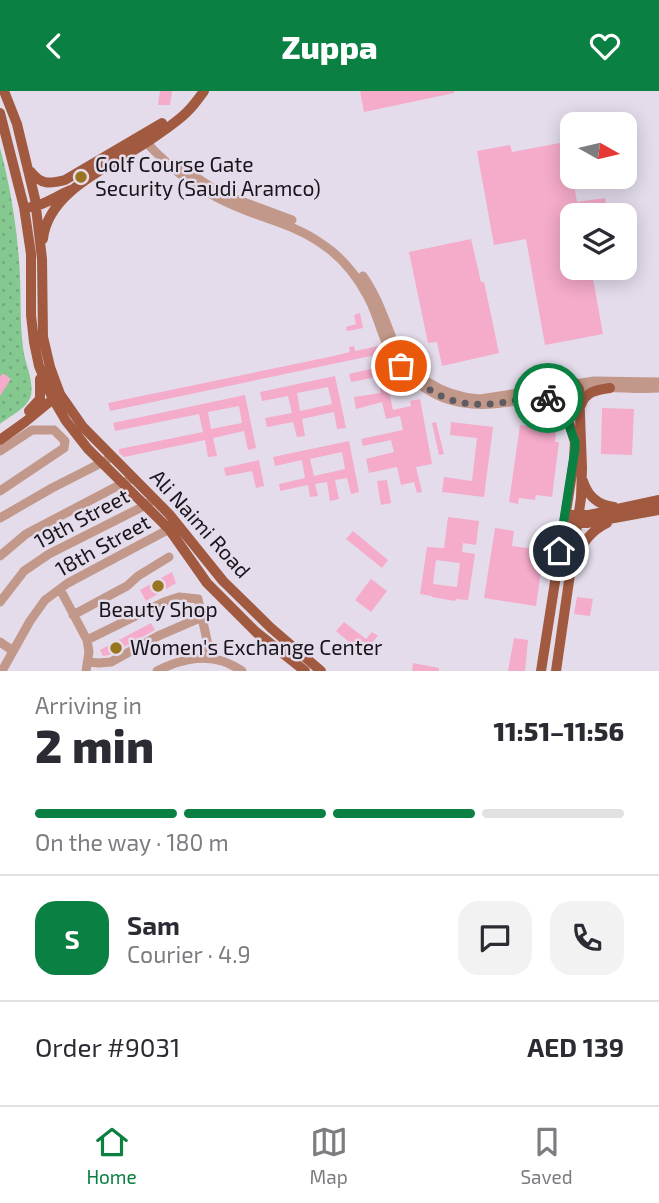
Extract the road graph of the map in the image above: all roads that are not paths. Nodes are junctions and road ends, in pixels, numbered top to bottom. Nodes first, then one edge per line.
1 (194, 91) edge
2 (204, 91) edge
3 (3, 95) edge
4 (0, 113) edge
5 (147, 139) junction
6 (28, 167) junction
7 (65, 180) junction
8 (73, 190) junction
9 (36, 203) junction
10 (24, 207) junction
11 (42, 259) junction
12 (39, 366) junction
13 (659, 382) edge
14 (575, 387) junction
15 (610, 388) junction
16 (659, 388) edge
17 (55, 397) junction
18 (531, 398) junction
19 (580, 411) junction
20 (25, 418) junction
21 (66, 422) junction
22 (0, 431) edge
23 (0, 439) edge
24 (575, 442) junction
25 (0, 451) edge
26 (107, 459) junction
27 (582, 478) junction
28 (129, 481) junction
29 (0, 491) edge
30 (659, 500) edge
31 (150, 502) junction
32 (659, 510) edge
33 (623, 512) junction
34 (0, 518) edge
35 (564, 518) junction
36 (578, 520) junction
37 (173, 527) junction
38 (0, 556) edge
39 (169, 557) dead end
40 (569, 576) junction
41 (60, 589) junction
42 (0, 603) edge
43 (73, 615) junction
44 (202, 617) junction
45 (88, 641) junction
46 (0, 642) edge
47 (13, 651) junction
48 (211, 659) junction
49 (87, 666) edge
50 (2, 671) edge
51 (157, 671) edge
52 (242, 671) edge
53 (306, 671) edge
54 (321, 671) edge
55 (541, 671) edge
56 (556, 671) edge

1 - 5 main road
2 - 5 main road
3 - 6 main road
4 - 10 main road
5 - 7 main road
5 - 8 main road
5 - 14 street
5 - 18 street
6 - 7 main road
6 - 9 main road
7 - 9 main road
8 - 9 main road
8 - 11 main road
9 - 10 main road
9 - 11 main road
10 - 12 main road
11 - 17 main road
12 - 17 main road
12 - 20 main road
13 - 14 street
14 - 15 street
14 - 18 street
14 - 19 main road
14 - 24 main road
15 - 16 street
15 - 19 main road
17 - 20 main road
17 - 21 main road, Ali Naimi Road
17 - 26 main road, Ali Naimi Road
18 - 24 main road
19 - 27 main road
20 - 21 main road
20 - 22 main road
20 - 23 main road
21 - 26 main road, Ali Naimi Road
24 - 35 main road
25 - 29 street
26 - 28 main road, Ali Naimi Road
26 - 34 street
27 - 33 main road
27 - 36 main road
28 - 31 main road, Ali Naimi Road
28 - 38 street
30 - 33 main road
31 - 37 main road, Ali Naimi Road
31 - 42 street, 19th Street
32 - 33 main road
33 - 36 main road
33 - 40 main road
35 - 36 main road
35 - 55 main road
36 - 40 main road
37 - 41 street, 18th Street
37 - 53 main road, Ali Naimi Road
37 - 54 main road, Ali Naimi Road
39 - 43 street
40 - 56 main road
41 - 43 street
41 - 47 street, 18th Street
43 - 45 street
44 - 45 street
44 - 48 street
44 - 49 street
45 - 49 street
46 - 47 street
47 - 50 street, 18th Street
48 - 51 street
48 - 52 street

